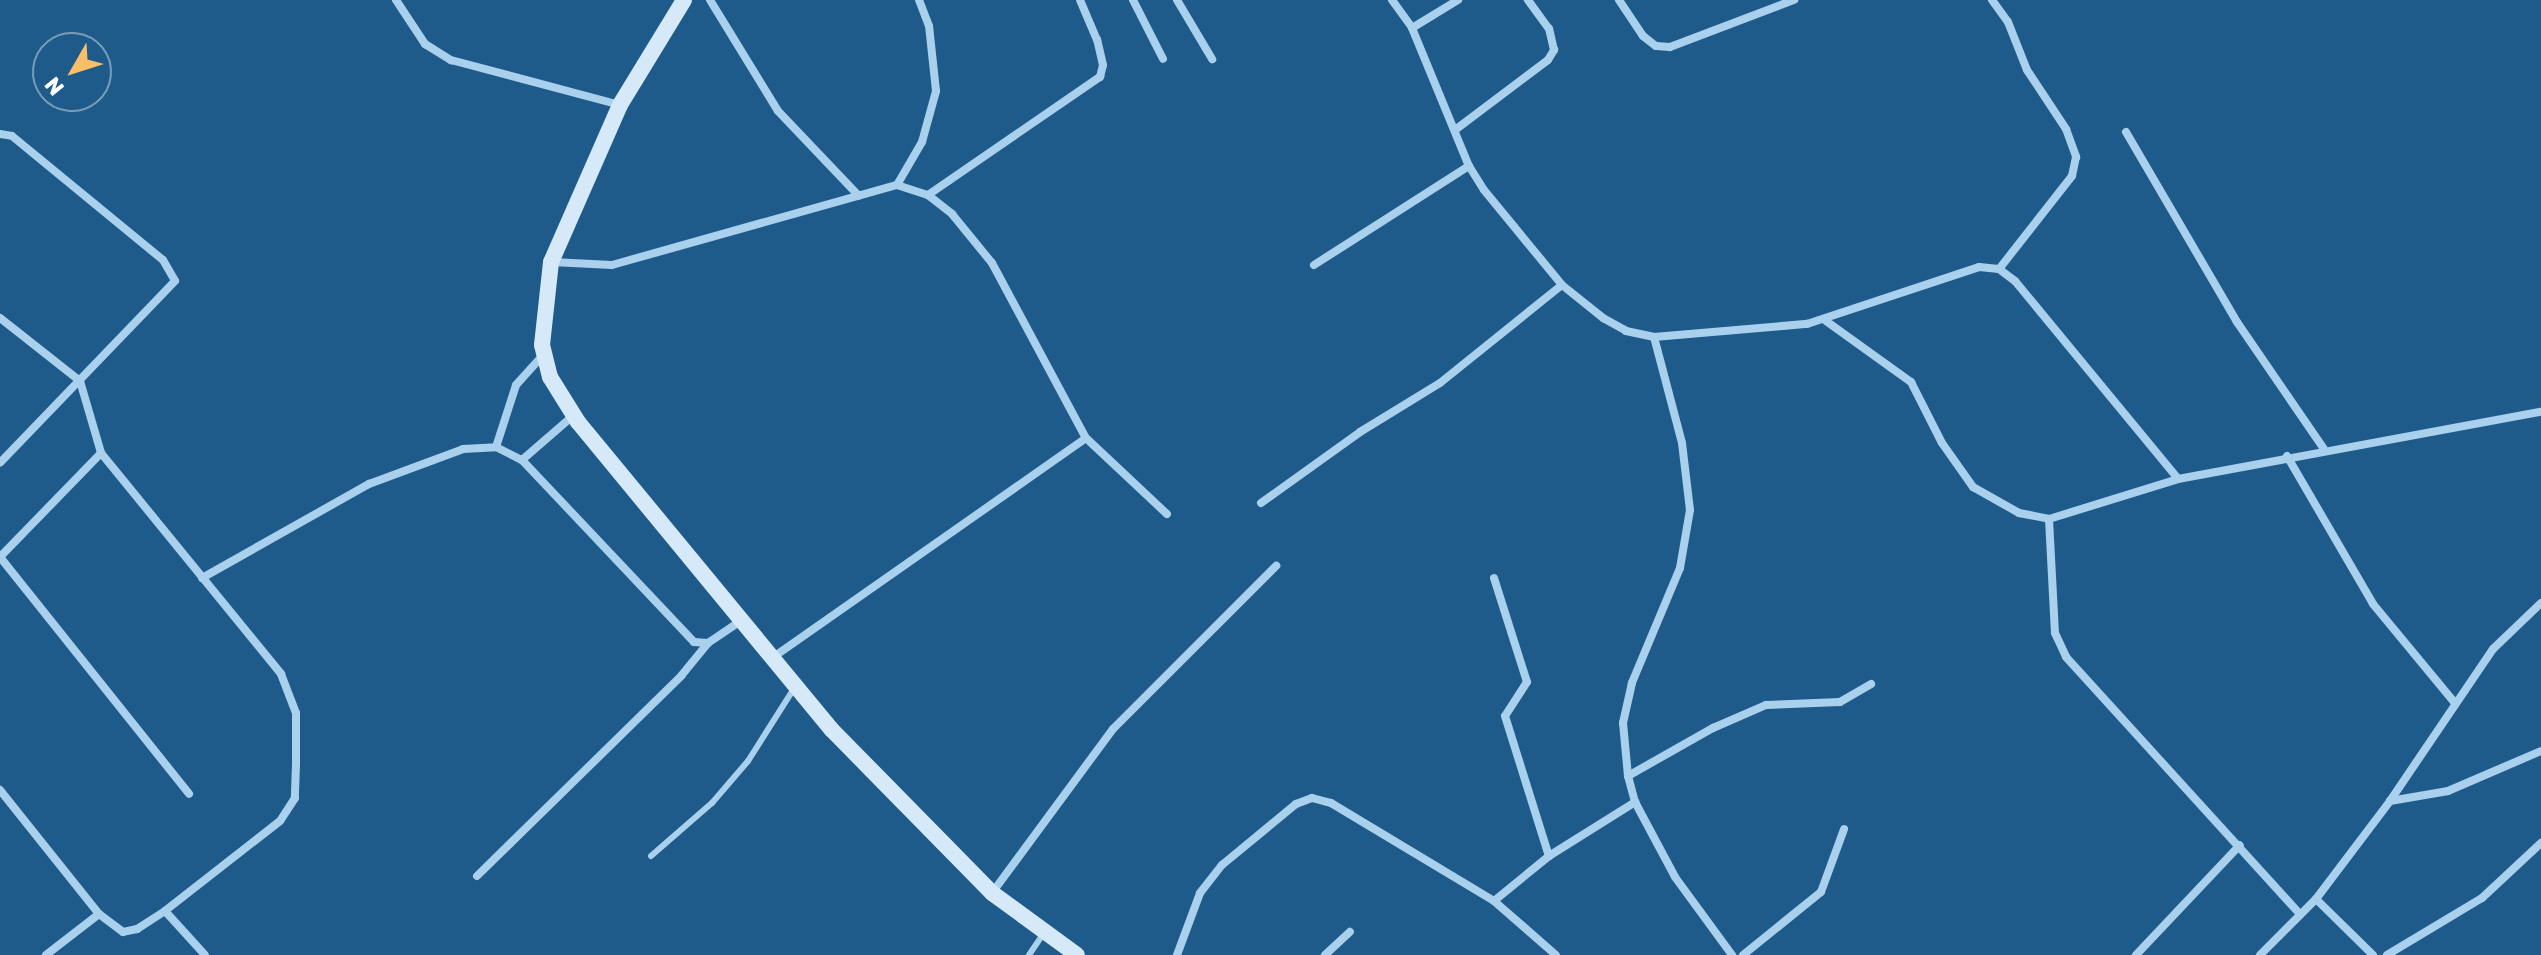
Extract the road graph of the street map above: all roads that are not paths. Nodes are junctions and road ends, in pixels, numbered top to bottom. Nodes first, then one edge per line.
1 (396, 0) edge
2 (684, 0) edge
3 (710, 0) edge
4 (919, 0) edge
5 (1080, 0) edge
6 (1133, 0) edge
7 (1177, 0) edge
8 (1392, 0) edge
9 (1458, 0) edge
10 (1528, 0) edge
11 (1619, 0) edge
12 (1794, 0) edge
13 (1992, 0) edge
14 (1412, 28) junction
15 (1163, 59) dead end
16 (1212, 59) dead end
17 (620, 105) junction
18 (1455, 130) junction
19 (2126, 132) dead end
20 (0, 134) edge
21 (1469, 166) junction
22 (897, 185) junction
23 (928, 195) junction
24 (859, 196) junction
25 (551, 262) junction
26 (1314, 265) dead end
27 (1999, 269) junction
28 (1562, 285) junction
29 (0, 318) edge
30 (1826, 321) junction
31 (1654, 337) junction
32 (544, 354) junction
33 (80, 381) junction
34 (2541, 412) edge
35 (574, 415) junction
36 (1086, 438) junction
37 (496, 447) junction
38 (2324, 449) junction
39 (101, 453) junction
40 (2287, 456) junction
41 (522, 460) junction
42 (0, 463) edge
43 (2178, 479) junction
44 (1261, 503) dead end
45 (1167, 514) dead end
46 (2049, 519) junction
47 (0, 557) edge
48 (1276, 566) dead end
49 (202, 578) junction
50 (1494, 578) dead end
51 (2541, 603) edge
52 (741, 621) junction
53 (708, 643) junction
54 (771, 658) junction
55 (1871, 684) dead end
56 (795, 687) junction
57 (2455, 703) junction
58 (2541, 751) edge
59 (1628, 776) junction
60 (0, 790) edge
61 (189, 794) dead end
62 (2390, 801) junction
63 (1635, 802) junction
64 (1844, 829) dead end
65 (2541, 843) edge
66 (2240, 845) junction
67 (651, 856) dead end
68 (1549, 856) junction
69 (477, 876) dead end
70 (992, 893) junction
71 (2316, 899) junction
72 (1494, 901) junction
73 (165, 911) junction
74 (99, 914) junction
75 (2300, 914) junction
76 (1350, 932) dead end
77 (1044, 933) junction
78 (46, 955) edge
79 (205, 955) edge
80 (1029, 955) edge
81 (1077, 955) edge
82 (1177, 955) edge
83 (1325, 955) edge
84 (1556, 955) edge
85 (1732, 955) edge
86 (1743, 955) edge
87 (2136, 955) edge
88 (2260, 955) edge
89 (2373, 955) edge
90 (2387, 955) edge

1 - 17 street
2 - 17 street
3 - 24 street
4 - 22 street
5 - 23 street
6 - 15 street
7 - 16 street
8 - 14 street
9 - 14 street
10 - 18 street
11 - 12 street
13 - 27 street
14 - 18 street
17 - 25 street
18 - 21 street
19 - 38 street
20 - 33 street
21 - 26 street
21 - 28 street
22 - 23 street
22 - 24 street
23 - 36 street
24 - 25 street
25 - 32 street
27 - 30 street
27 - 43 street
28 - 31 street
28 - 44 street
29 - 33 street
30 - 31 street
30 - 46 street
31 - 59 street
32 - 35 street
32 - 37 street
33 - 39 street
33 - 42 street
34 - 38 street
35 - 41 street
35 - 52 street
36 - 45 street
36 - 54 street
37 - 41 street
37 - 49 street
38 - 40 street
39 - 47 street
39 - 49 street
40 - 43 street
40 - 57 street
41 - 53 street
43 - 46 street
46 - 66 street
47 - 61 street
48 - 70 street
49 - 73 street
50 - 68 street
51 - 57 street
52 - 53 street
52 - 54 street
53 - 69 street
54 - 56 street
55 - 59 street
56 - 67 lane
56 - 70 street
57 - 62 street
58 - 62 street
59 - 63 street
60 - 74 street
62 - 71 street
63 - 68 street
63 - 85 street
64 - 86 street
65 - 90 street
66 - 75 street
66 - 87 street
68 - 72 street
70 - 77 street
71 - 75 street
71 - 89 street
72 - 82 street
72 - 84 street
73 - 74 street
73 - 79 street
74 - 78 street
75 - 88 street
76 - 83 street
77 - 80 lane
77 - 81 street

